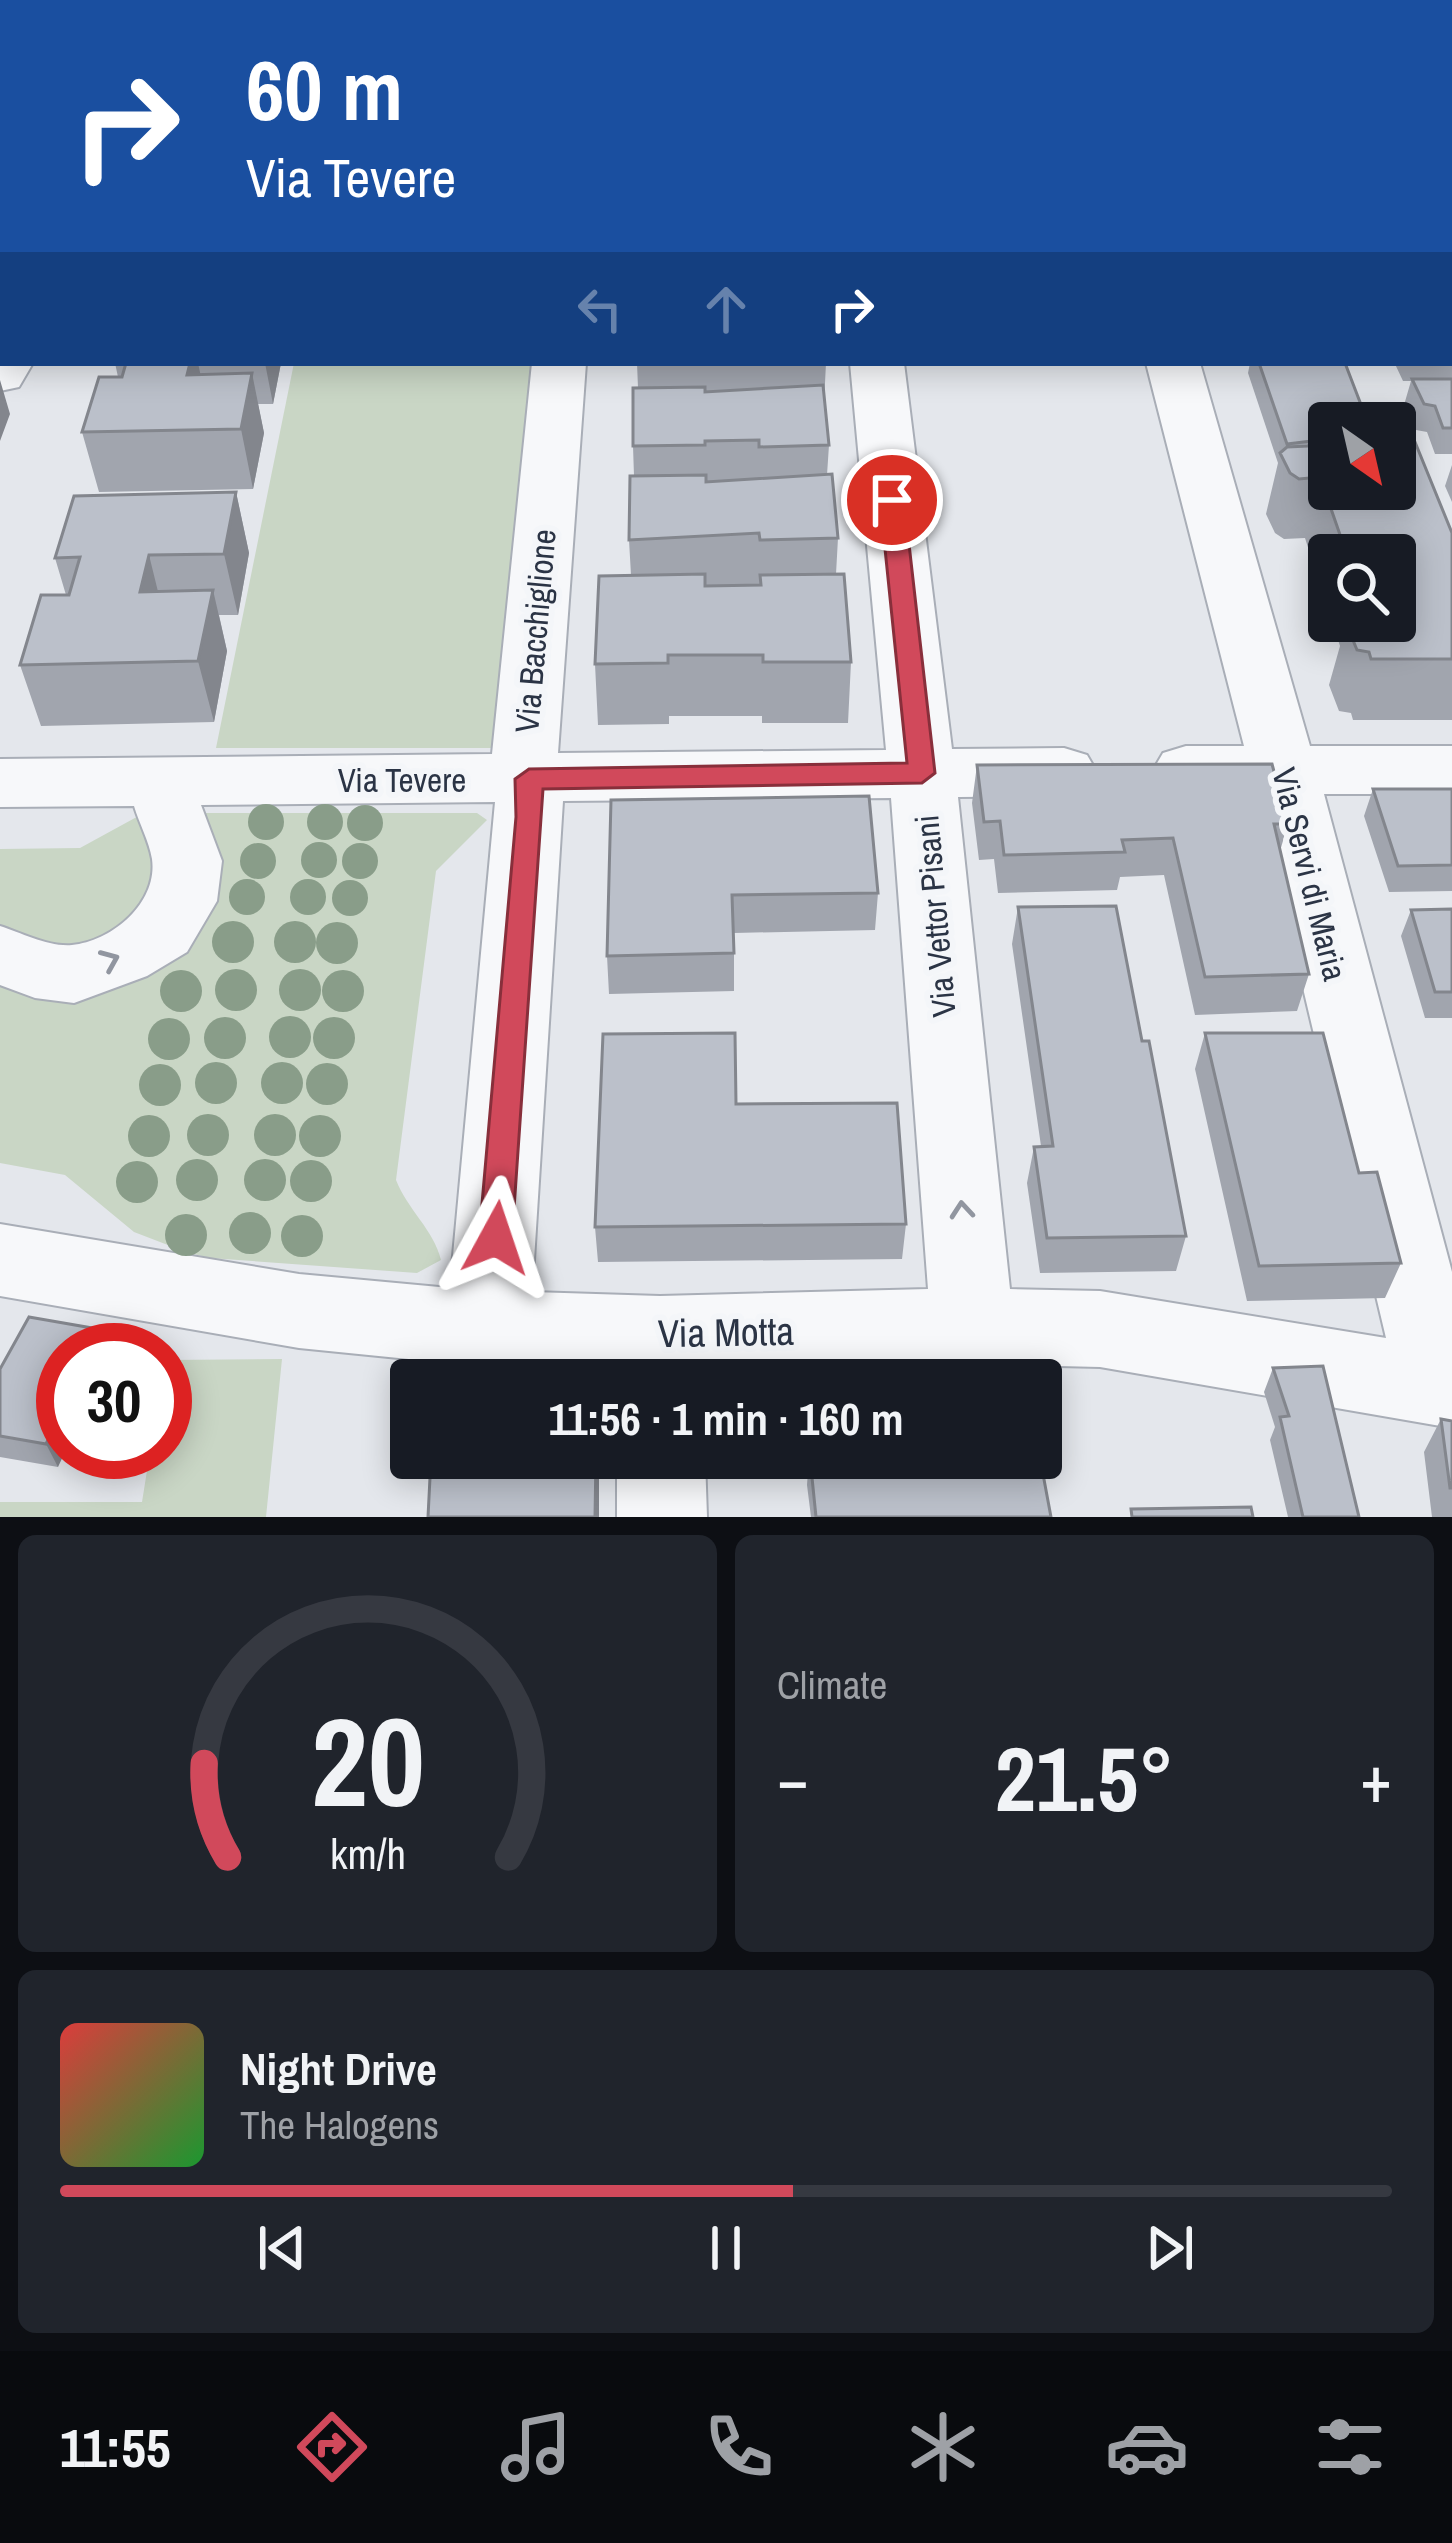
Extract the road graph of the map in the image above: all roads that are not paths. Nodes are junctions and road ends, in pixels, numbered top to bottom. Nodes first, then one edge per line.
1 (559, 366) edge
2 (877, 366) edge
3 (1174, 366) edge
4 (1284, 769) junction
5 (1452, 770) edge
6 (922, 773) junction
7 (529, 779) junction
8 (0, 783) edge
9 (160, 784) junction
10 (0, 954) edge
11 (0, 1260) edge
12 (972, 1326) junction
13 (488, 1329) junction
14 (660, 1357) edge
15 (1446, 1387) edge
16 (661, 1479) edge
17 (662, 1517) edge

1 - 7 street, Via Bacchiglione
2 - 6 street, Via Vettor Pisani
3 - 4 street, Via Servi di Maria
4 - 5 street, Via Tevere
4 - 6 street, Via Tevere
4 - 15 street, Via Servi di Maria
6 - 7 street, Via Tevere
12 -> 6 street, Via Vettor Pisani
7 - 9 street, Via Tevere
7 - 13 street, Via Bacchiglione
8 - 9 street, Via Tevere
10 -> 9 street
11 - 13 street, Via Motta
12 - 14 street, Via Motta
12 - 15 street, Via Motta
13 - 14 street, Via Motta
16 - 17 street

